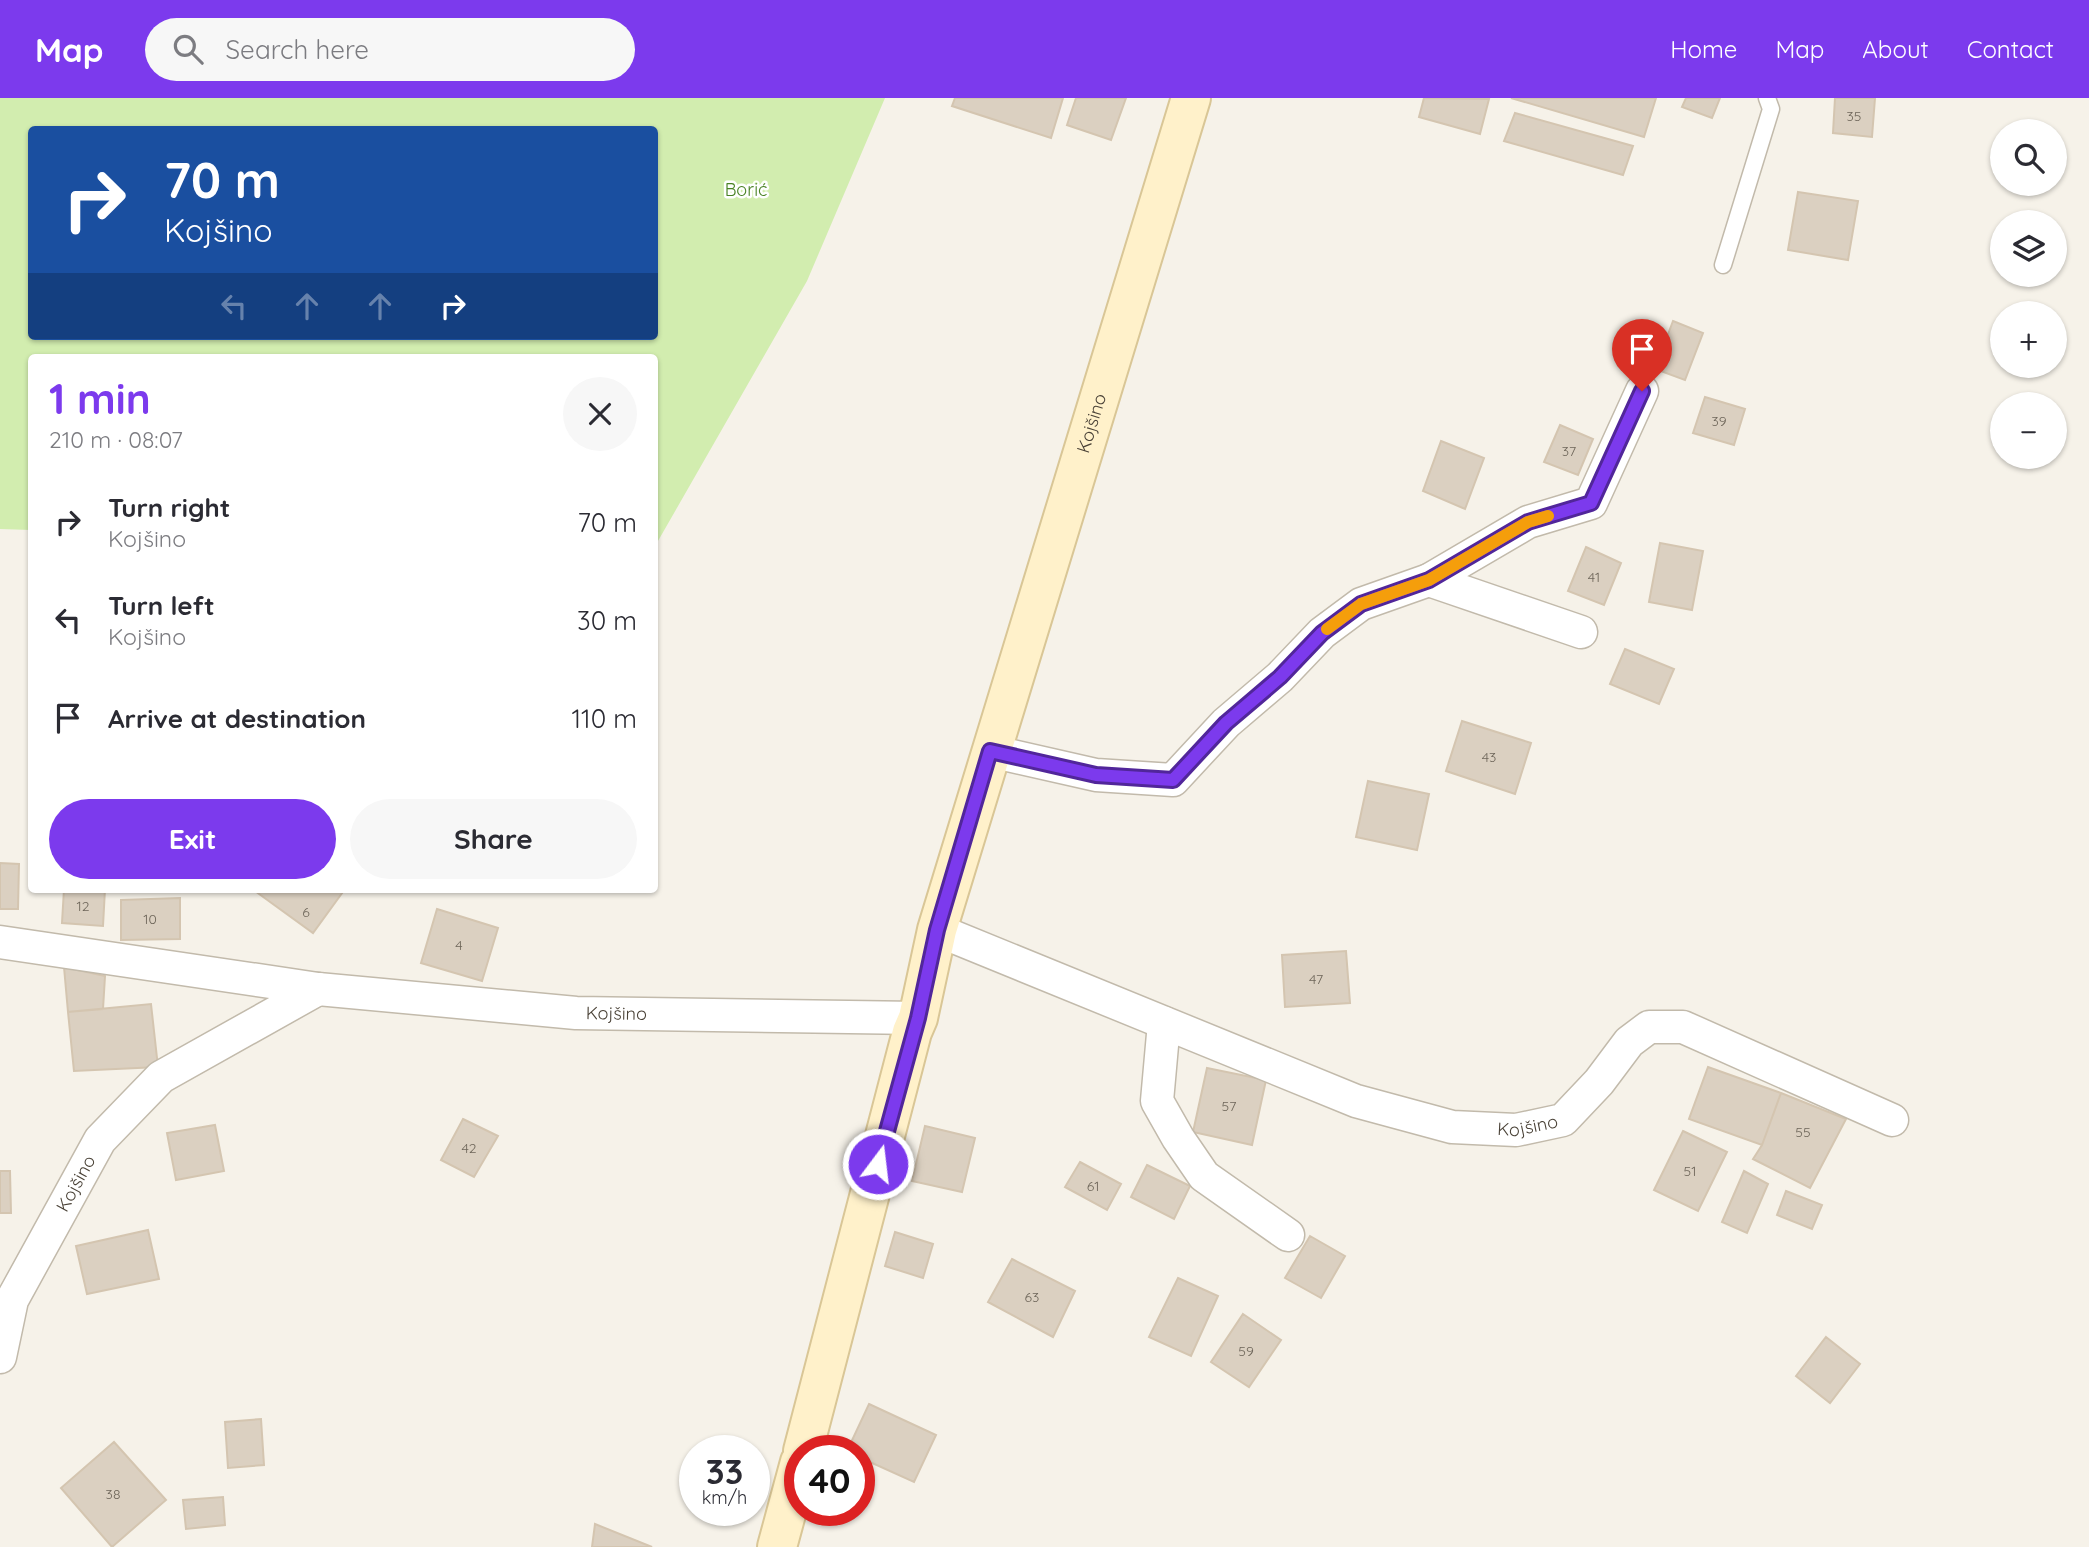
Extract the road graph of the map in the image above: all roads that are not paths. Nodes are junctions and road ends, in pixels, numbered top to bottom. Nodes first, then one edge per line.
1 (1192, 98) edge
2 (1768, 98) edge
3 (1723, 265) dead end
4 (1642, 391) dead end
5 (1429, 580) junction
6 (1581, 632) dead end
7 (990, 751) junction
8 (937, 930) junction
9 (0, 942) edge
10 (318, 989) junction
11 (918, 1018) junction
12 (1164, 1023) junction
13 (1892, 1120) dead end
14 (1288, 1235) dead end
15 (0, 1357) edge
16 (807, 1435) edge
17 (784, 1521) edge
18 (777, 1547) edge

1 - 7 street, Kojšino
2 - 3 lane
4 - 5 street
5 - 6 street
5 - 7 street
7 - 8 street, Kojšino
8 - 11 street, Kojšino
8 - 12 street, Kojšino
9 - 10 street, Kojšino
10 - 11 street, Kojšino
10 - 15 street, Kojšino
11 - 16 street, Kojšino
12 - 13 street, Kojšino
12 - 14 street
17 - 18 street

